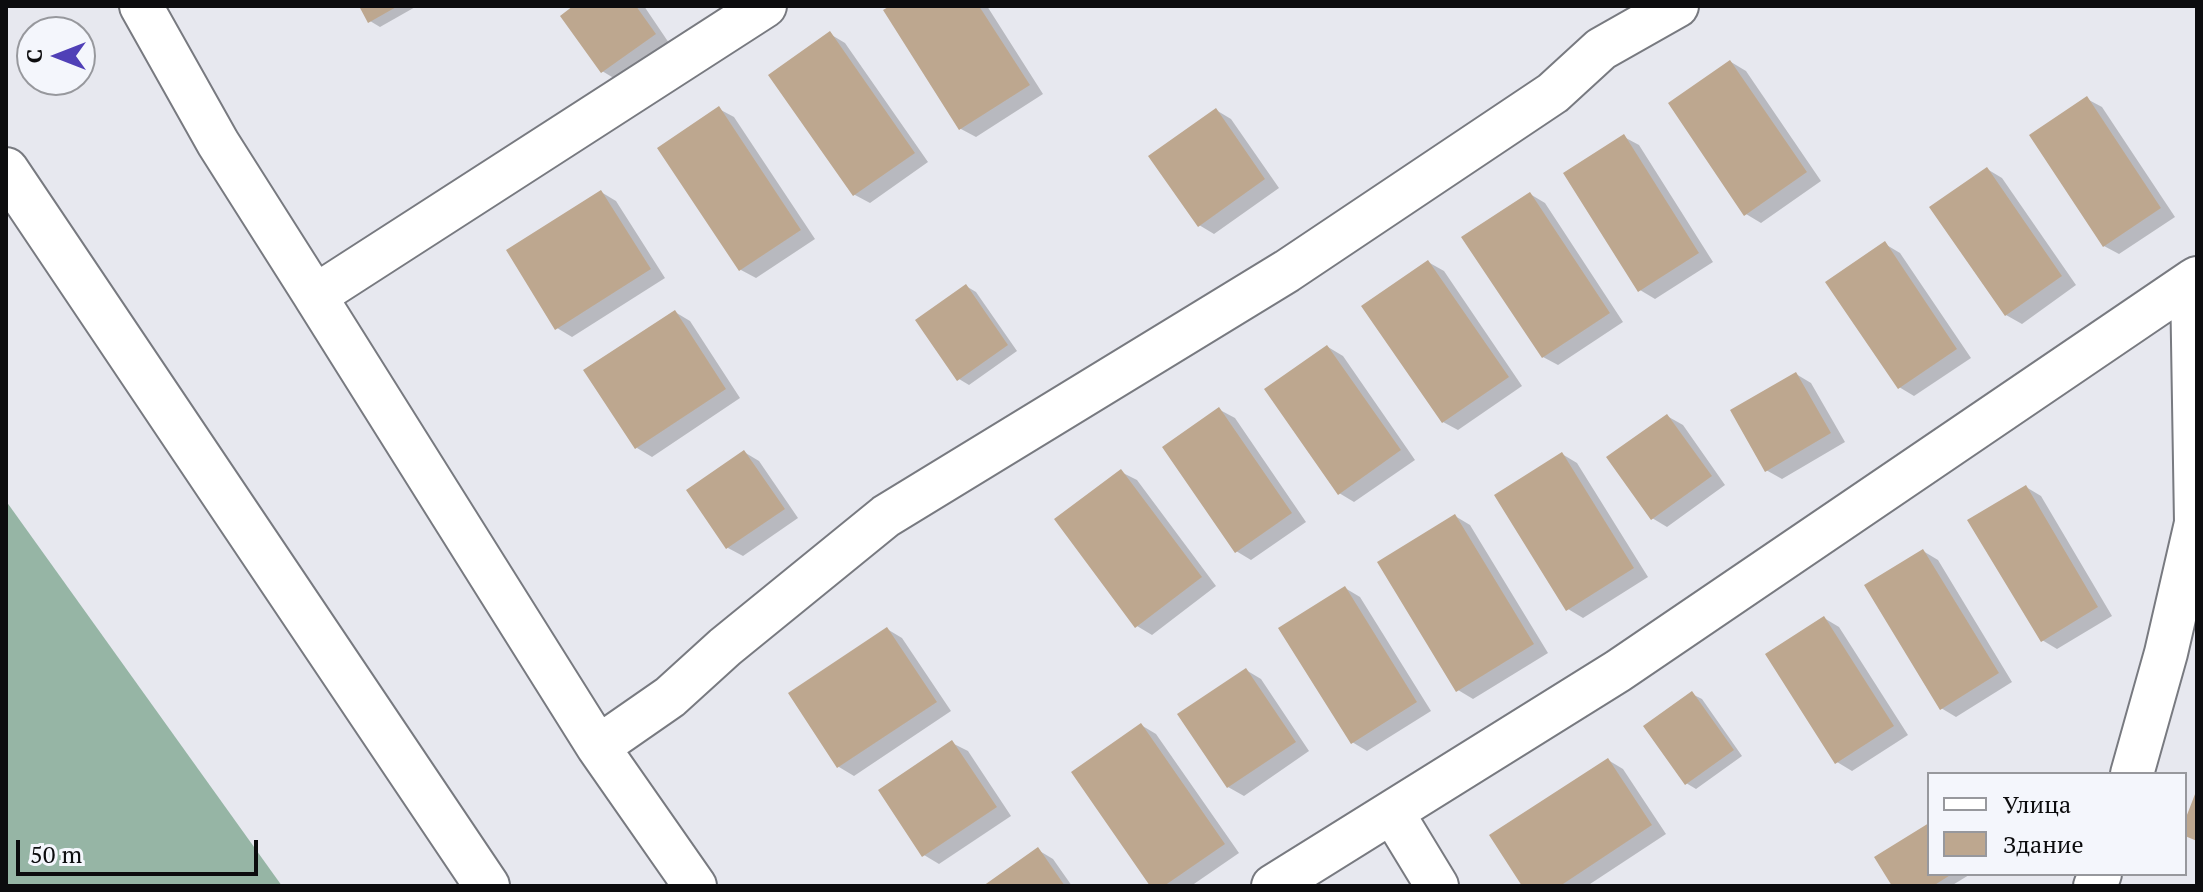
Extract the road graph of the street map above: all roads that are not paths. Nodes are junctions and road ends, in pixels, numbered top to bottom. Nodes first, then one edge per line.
1 (141, 6) edge
2 (765, 6) edge
3 (1677, 6) edge
4 (6, 170) edge
5 (2195, 279) edge
6 (315, 296) junction
7 (598, 747) junction
8 (2133, 772) edge
9 (1392, 812) junction
10 (487, 886) edge
11 (695, 886) edge
12 (1273, 886) edge
13 (1437, 886) edge

1 - 6 lane
2 - 6 lane
3 - 7 lane
4 - 10 main road
5 - 8 lane
5 - 9 lane
6 - 7 lane
7 - 11 lane
9 - 12 lane
9 - 13 lane

